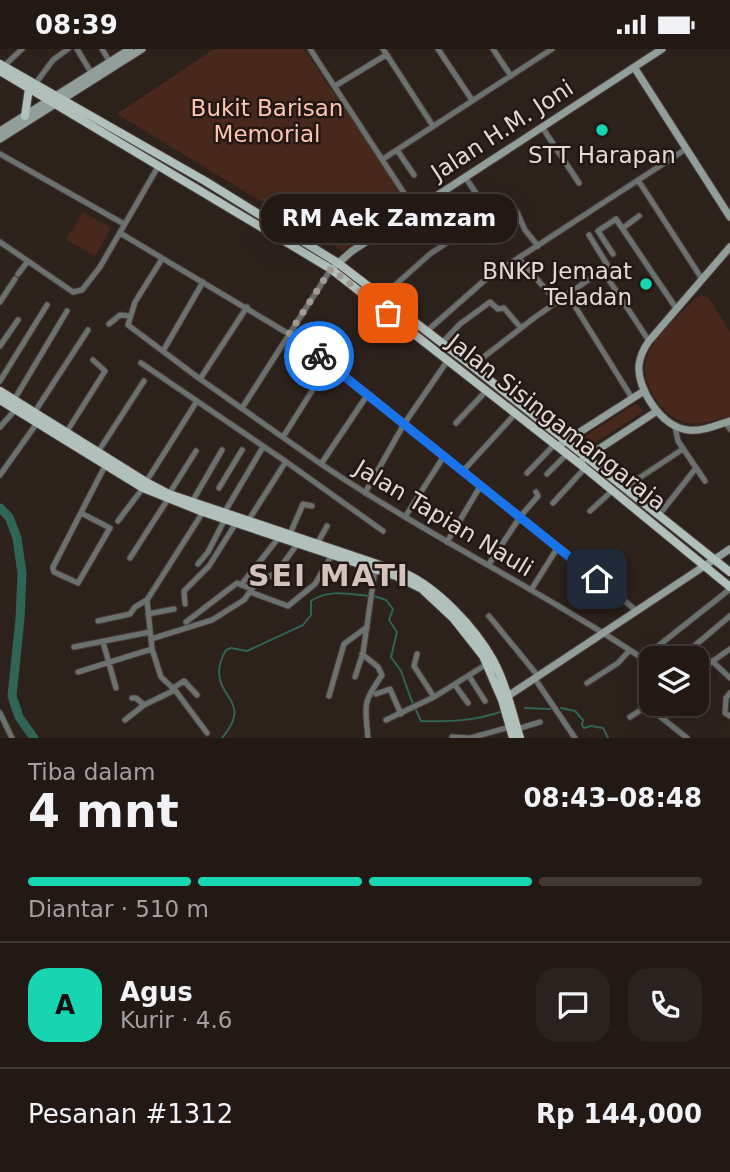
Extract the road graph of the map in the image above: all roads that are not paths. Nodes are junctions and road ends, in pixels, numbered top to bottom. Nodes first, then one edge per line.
1 (22, 49) edge
2 (68, 49) edge
3 (77, 49) edge
4 (102, 49) edge
5 (130, 49) edge
6 (142, 49) edge
7 (310, 49) edge
8 (438, 49) edge
9 (493, 49) edge
10 (549, 50) edge
11 (659, 50) edge
12 (58, 52) edge
13 (384, 52) edge
14 (110, 62) junction
15 (634, 67) junction
16 (1, 69) edge
17 (92, 74) junction
18 (511, 76) junction
19 (32, 86) junction
20 (334, 86) junction
21 (56, 100) junction
22 (472, 100) junction
23 (24, 115) junction
24 (433, 126) junction
25 (542, 127) junction
26 (0, 131) edge
27 (0, 139) edge
28 (686, 149) junction
29 (397, 150) junction
30 (0, 154) edge
31 (383, 159) junction
32 (161, 161) junction
33 (414, 175) dead end
34 (465, 177) junction
35 (638, 180) junction
36 (579, 183) dead end
37 (464, 201) dead end
38 (415, 209) junction
39 (517, 212) dead end
40 (639, 216) dead end
41 (730, 217) edge
42 (478, 222) junction
43 (124, 224) junction
44 (623, 227) junction
45 (120, 233) junction
46 (589, 235) dead end
47 (0, 242) edge
48 (538, 246) junction
49 (730, 247) edge
50 (612, 254) dead end
51 (162, 259) junction
52 (519, 259) junction
53 (28, 261) junction
54 (334, 266) junction
55 (606, 268) junction
56 (702, 279) junction
57 (203, 282) junction
58 (568, 295) junction
59 (383, 296) junction
60 (0, 302) edge
61 (557, 302) junction
62 (47, 305) dead end
63 (247, 307) junction
64 (676, 308) junction
65 (67, 311) dead end
66 (130, 316) junction
67 (18, 320) dead end
68 (109, 324) dead end
69 (520, 328) junction
70 (88, 330) dead end
71 (427, 331) junction
72 (289, 334) junction
73 (649, 341) junction
74 (442, 343) junction
75 (0, 346) edge
76 (163, 351) junction
77 (93, 360) dead end
78 (448, 360) junction
79 (141, 363) dead end
80 (329, 364) junction
81 (472, 366) junction
82 (200, 379) junction
83 (0, 381) edge
84 (145, 381) dead end
85 (487, 390) junction
86 (0, 391) edge
87 (644, 391) junction
88 (368, 394) junction
89 (632, 398) junction
90 (0, 400) edge
91 (14, 400) junction
92 (197, 401) junction
93 (242, 408) junction
94 (16, 409) junction
95 (657, 411) junction
96 (516, 413) junction
97 (34, 418) junction
98 (456, 422) dead end
99 (404, 424) junction
100 (729, 424) edge
101 (675, 426) junction
102 (0, 427) edge
103 (66, 433) junction
104 (284, 437) junction
105 (559, 444) junction
106 (263, 447) junction
107 (683, 449) junction
108 (222, 450) dead end
109 (242, 450) dead end
110 (92, 451) junction
111 (196, 451) dead end
112 (567, 454) junction
113 (444, 456) junction
114 (285, 463) junction
115 (583, 463) junction
116 (106, 464) junction
117 (321, 464) junction
118 (696, 468) junction
119 (230, 470) junction
120 (463, 471) junction
121 (527, 473) dead end
122 (547, 474) dead end
123 (0, 475) edge
124 (245, 478) junction
125 (705, 481) dead end
126 (145, 485) junction
127 (481, 485) junction
128 (219, 488) dead end
129 (624, 489) junction
130 (613, 490) junction
131 (536, 492) dead end
132 (365, 493) junction
133 (168, 496) junction
134 (192, 502) junction
135 (553, 503) dead end
136 (312, 506) dead end
137 (590, 511) dead end
138 (203, 512) junction
139 (81, 513) junction
140 (224, 516) junction
141 (659, 516) junction
142 (405, 517) junction
143 (520, 517) junction
144 (118, 521) dead end
145 (248, 521) junction
146 (236, 523) junction
147 (327, 526) dead end
148 (383, 531) dead end
149 (290, 534) junction
150 (280, 537) junction
151 (447, 542) junction
152 (298, 543) junction
153 (317, 544) junction
154 (558, 547) junction
155 (730, 549) edge
156 (332, 553) junction
157 (130, 558) dead end
158 (715, 560) junction
159 (198, 564) dead end
160 (489, 564) junction
161 (707, 566) junction
162 (375, 570) junction
163 (730, 572) edge
164 (242, 585) junction
165 (730, 588) edge
166 (531, 590) junction
167 (251, 591) junction
168 (147, 600) junction
169 (185, 604) dead end
170 (174, 609) dead end
171 (637, 611) junction
172 (148, 614) junction
173 (489, 616) dead end
174 (730, 616) edge
175 (98, 621) dead end
176 (186, 622) dead end
177 (367, 627) junction
178 (603, 633) junction
179 (150, 636) junction
180 (103, 642) junction
181 (658, 646) edge
182 (694, 646) edge
183 (74, 647) dead end
184 (152, 649) junction
185 (730, 649) edge
186 (629, 651) junction
187 (362, 654) junction
188 (416, 654) dead end
189 (639, 656) edge
190 (110, 661) junction
191 (712, 661) junction
192 (709, 663) edge
193 (487, 664) junction
194 (78, 672) dead end
195 (469, 676) junction
196 (355, 677) dead end
197 (537, 678) junction
198 (730, 678) edge
199 (587, 683) dead end
200 (455, 685) junction
201 (116, 688) dead end
202 (174, 689) junction
203 (730, 692) edge
204 (376, 694) dead end
205 (197, 695) dead end
206 (329, 696) dead end
207 (434, 697) junction
208 (132, 698) dead end
209 (485, 701) dead end
210 (505, 702) junction
211 (468, 703) dead end
212 (144, 705) junction
213 (639, 710) edge
214 (0, 712) edge
215 (401, 714) junction
216 (663, 716) edge
217 (730, 716) edge
218 (630, 717) dead end
219 (125, 720) dead end
220 (386, 720) dead end
221 (540, 722) dead end
222 (207, 733) dead end
223 (513, 734) edge
224 (452, 737) edge
225 (12, 738) edge
226 (368, 738) edge
227 (470, 738) edge
228 (575, 738) edge
229 (687, 738) edge

1 - 16 street
2 - 12 street
3 - 17 street
4 - 14 street
5 - 14 street
6 - 21 street
7 - 20 street
8 - 22 street
9 - 18 street
10 - 18 street
11 - 15 street, Jalan H.M. Joni
12 - 19 street
13 - 20 street
13 - 24 street
14 - 17 street
15 - 25 street, Jalan H.M. Joni
15 - 28 street
16 - 19 main road, Jalan Sisingamangaraja
17 - 21 street
18 - 22 street
19 - 21 main road, Jalan Sisingamangaraja
19 - 23 main road
20 - 31 street
21 - 23 street
21 - 27 street
21 - 32 main road, Jalan Sisingamangaraja
22 - 24 street
23 - 26 street
24 - 29 street
25 - 34 street, Jalan H.M. Joni
25 - 36 street
28 - 35 street
28 - 41 street
29 - 31 street
29 - 33 street
30 - 43 street
31 - 38 street
32 - 43 street
32 - 54 main road, Jalan Sisingamangaraja
34 - 38 street, Jalan H.M. Joni
34 - 42 street
35 - 48 street
35 - 56 street
37 - 42 street
38 - 54 street, Jalan H.M. Joni
39 - 48 street
40 - 44 street
42 - 59 street
43 - 45 street
44 - 50 street
44 - 64 street
45 - 51 street
45 - 53 street
46 - 55 street
47 - 53 street
48 - 52 street
49 - 56 street
51 - 57 street
51 - 66 street
52 - 61 street
52 - 71 street
53 - 60 street
54 - 59 main road, Jalan Sisingamangaraja
54 - 72 street
54 - 78 main road, Jalan Sisingamangaraja
55 - 58 street
55 - 73 street
56 - 64 street
57 - 63 street
57 - 76 street
58 - 61 street
58 - 89 street
59 - 71 main road, Jalan Sisingamangaraja
61 - 69 street
62 - 83 street
63 - 72 street
63 - 82 street
64 - 73 street
65 - 91 street
66 - 68 street
66 - 76 street, Jalan Tapian Nauli
67 - 75 street
69 - 74 street
69 - 81 street
70 - 97 street
71 - 74 main road, Jalan Sisingamangaraja
72 - 80 street
72 - 93 street
73 - 87 street
74 - 81 main road, Jalan Sisingamangaraja
76 - 82 street, Jalan Tapian Nauli
77 - 103 street
78 - 85 main road, Jalan Sisingamangaraja
78 - 99 street
79 - 92 street
80 - 88 street
80 - 104 street
81 - 105 main road, Jalan Sisingamangaraja
82 - 93 street, Jalan Tapian Nauli
84 - 110 street
85 - 96 main road, Jalan Sisingamangaraja
85 - 98 street
86 - 91 main road
87 - 89 street
87 - 95 street
88 - 99 street
88 - 117 street
89 - 105 street
90 - 94 main road
91 - 97 main road
92 - 106 street
92 - 126 street
93 - 104 street, Jalan Tapian Nauli
94 - 97 main road
94 - 102 street
95 - 101 street
95 - 115 street
96 - 105 main road, Jalan Sisingamangaraja
96 - 120 street
97 - 103 main road
97 - 110 main road
97 - 123 street
99 - 113 street
99 - 132 street
100 - 101 street
101 - 107 street
103 - 110 main road
104 - 117 street, Jalan Tapian Nauli
105 - 112 main road, Jalan Sisingamangaraja
105 - 115 main road, Jalan Sisingamangaraja
105 - 121 street
106 - 114 street
106 - 124 street
107 - 118 street
107 - 129 street
108 - 134 street
109 - 119 street
110 - 116 main road
110 - 126 main road
111 - 133 street
112 - 115 main road, Jalan Sisingamangaraja
112 - 122 street
113 - 120 street
113 - 142 street
114 - 145 street
114 - 148 street
115 - 129 main road, Jalan Sisingamangaraja
115 - 130 main road, Jalan Sisingamangaraja
115 - 135 street
116 - 126 main road
116 - 139 street
117 - 132 street, Jalan Tapian Nauli
118 - 125 street
118 - 141 street
119 - 124 street
119 - 128 street
120 - 127 street
124 - 140 street
126 - 133 main road
126 - 144 street
127 - 143 street
127 - 151 street
129 - 141 main road, Jalan Sisingamangaraja
130 - 137 street
130 - 161 main road, Jalan Sisingamangaraja
131 - 143 street
132 - 142 street, Jalan Tapian Nauli
133 - 134 main road
133 - 138 main road
133 - 157 street
134 - 140 main road
136 - 149 street
138 - 140 main road
138 - 168 street
139 - 139 street
140 - 145 main road
140 - 146 main road
140 - 159 street
141 - 158 main road, Jalan Sisingamangaraja
142 - 151 street, Jalan Tapian Nauli
143 - 154 street
143 - 160 street
145 - 149 main road
146 - 150 main road
146 - 169 street
147 - 153 street
149 - 153 main road
150 - 152 main road
150 - 164 street
151 - 160 street, Jalan Tapian Nauli
152 - 156 main road
152 - 167 street
153 - 156 main road
154 - 166 street
154 - 171 street
155 - 158 street
156 - 162 main road
156 - 167 street
156 - 210 main road
158 - 161 street
158 - 163 main road, Jalan Sisingamangaraja
160 - 166 street, Jalan Tapian Nauli
161 - 165 main road, Jalan Sisingamangaraja
161 - 171 street
162 - 177 street
162 - 193 main road
164 - 167 street
164 - 176 street
165 - 181 street
166 - 178 street, Jalan Tapian Nauli
167 - 179 street
168 - 172 street
168 - 175 street
170 - 172 street
171 - 178 street
172 - 179 street
173 - 197 street
174 - 182 street
177 - 187 street
177 - 206 street
178 - 186 street, Jalan Tapian Nauli
178 - 197 street
179 - 180 street
179 - 184 street
180 - 183 street
180 - 190 street
184 - 190 street
184 - 202 street
185 - 191 street
186 - 189 street, Jalan Tapian Nauli
186 - 199 street
187 - 196 street
187 - 226 street
188 - 207 street
190 - 194 street
190 - 201 street
191 - 192 street
191 - 198 street
193 - 195 street
193 - 210 main road
195 - 200 street
195 - 209 street
197 - 210 street
197 - 228 street
200 - 207 street
200 - 211 street
202 - 205 street
202 - 212 street
202 - 222 street
203 - 217 street
204 - 215 street
207 - 215 street
208 - 212 street
210 - 223 main road
212 - 219 street
213 - 218 street
214 - 225 street
215 - 220 street
216 - 229 street
221 - 223 street
223 - 227 street
224 - 227 street

